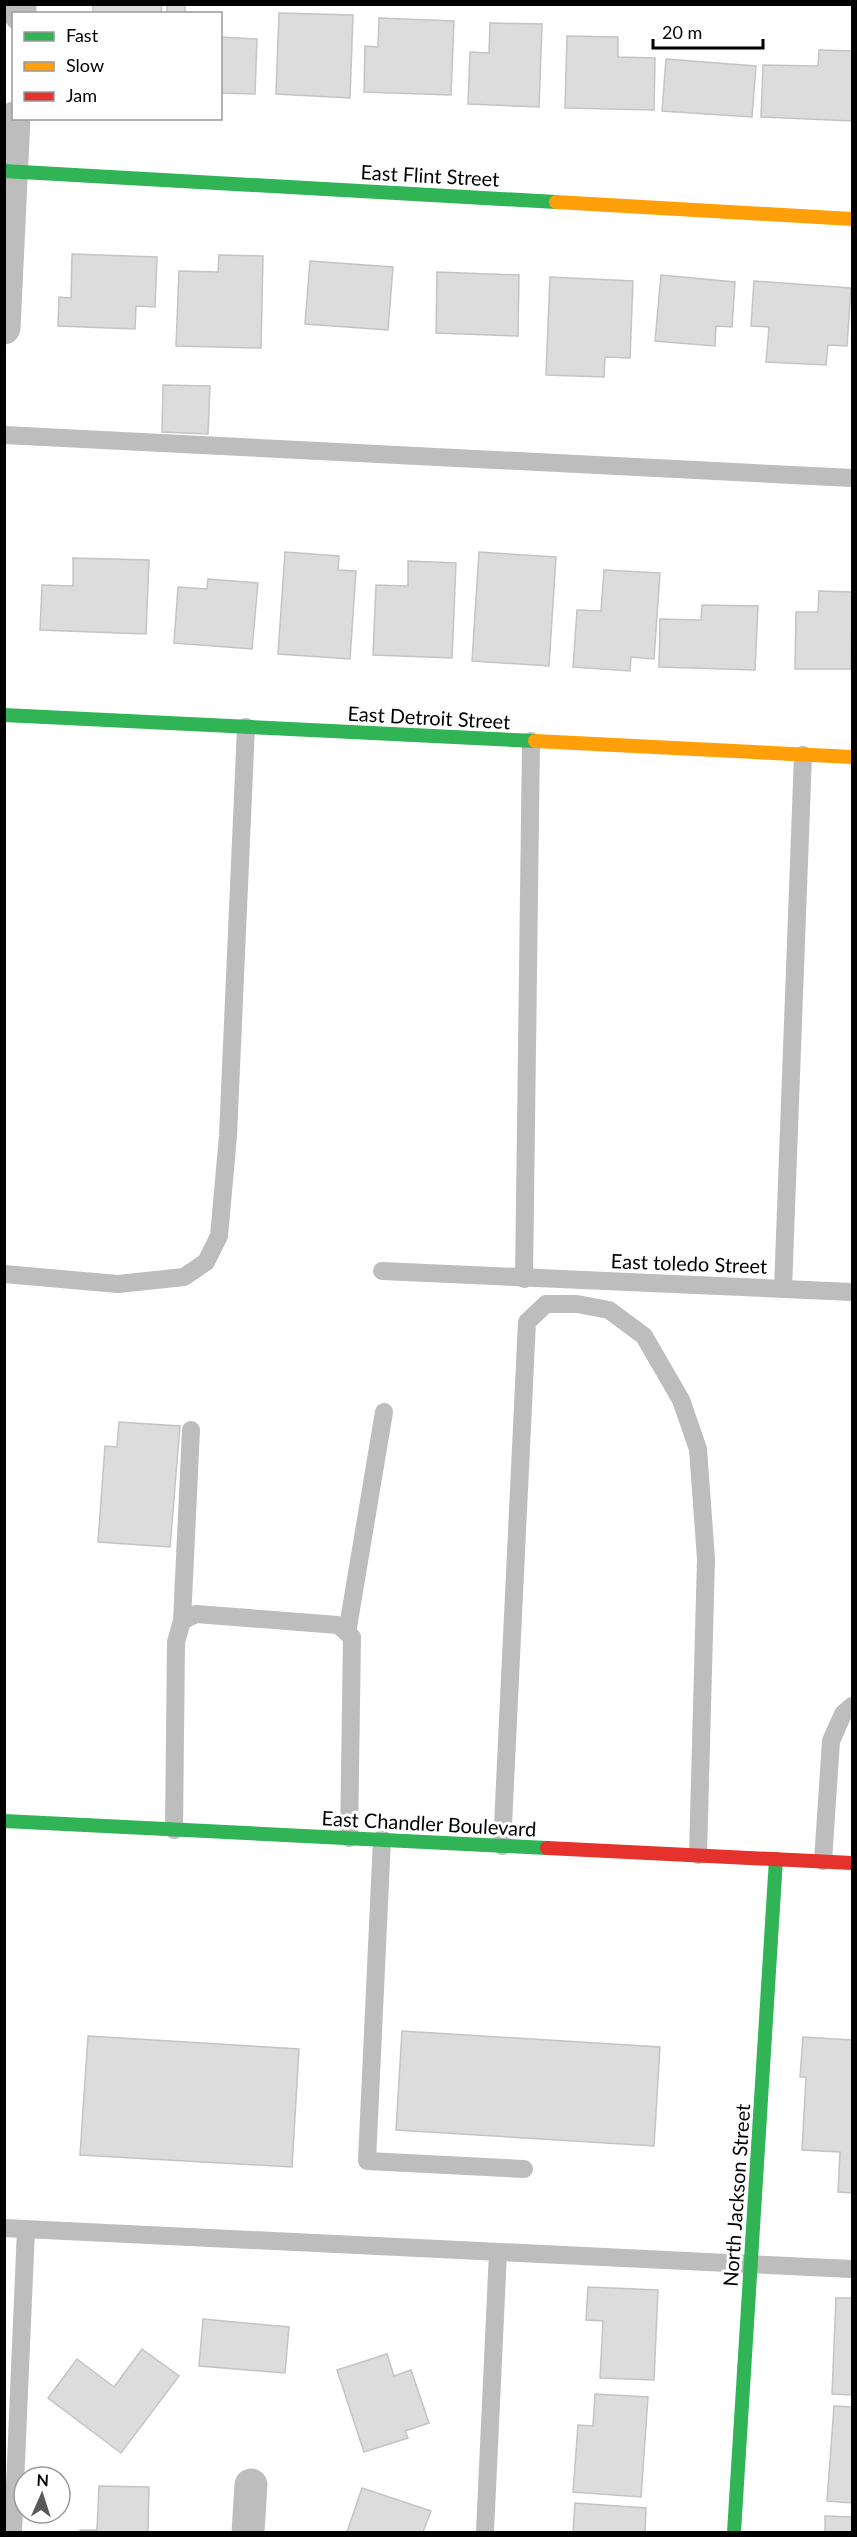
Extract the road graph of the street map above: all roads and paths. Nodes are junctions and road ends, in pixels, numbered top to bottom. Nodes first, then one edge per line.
1 (14, 120) edge
2 (8, 171) edge
3 (852, 219) edge
4 (4, 328) edge
5 (4, 435) edge
6 (852, 478) edge
7 (4, 715) edge
8 (246, 727) junction
9 (531, 741) junction
10 (803, 755) junction
11 (852, 758) edge
12 (382, 1271) dead end
13 (4, 1274) edge
14 (524, 1279) junction
15 (783, 1289) junction
16 (852, 1292) edge
17 (384, 1412) dead end
18 (191, 1430) dead end
19 (182, 1621) junction
20 (347, 1633) junction
21 (852, 1706) edge
22 (4, 1821) edge
23 (174, 1830) junction
24 (349, 1838) junction
25 (382, 1839) junction
26 (502, 1846) junction
27 (698, 1855) junction
28 (776, 1859) junction
29 (824, 1861) junction
30 (852, 1863) edge
31 (524, 2169) dead end
32 (4, 2228) edge
33 (27, 2229) junction
34 (498, 2252) junction
35 (751, 2264) junction
36 (852, 2269) edge
37 (251, 2485) dead end
38 (13, 2532) edge
39 (248, 2532) edge
40 (485, 2532) edge
41 (734, 2532) edge

1 - 2 street
2 - 3 street, East Flint Street
2 - 4 street
5 - 6 lane
7 - 8 street, East Detroit Street
8 - 9 street, East Detroit Street
8 - 13 lane
9 - 10 street, East Detroit Street
9 - 14 lane
10 - 11 street, East Detroit Street
10 - 15 lane
12 - 14 lane, East toledo Street
14 - 15 lane, East toledo Street
15 - 16 lane, East toledo Street
17 - 20 lane
18 - 19 lane
19 - 20 lane
19 - 23 lane
20 - 24 lane
21 - 29 lane
22 - 23 street, East Chandler Boulevard
23 - 24 street, East Chandler Boulevard
24 - 25 street, East Chandler Boulevard
25 - 26 street, East Chandler Boulevard
25 - 31 lane
26 - 27 street, East Chandler Boulevard
26 - 27 lane
27 - 28 street, East Chandler Boulevard
28 - 29 street, East Chandler Boulevard
28 - 35 street, North Jackson Street
29 - 30 street, East Chandler Boulevard
32 - 33 lane
33 - 34 lane
33 - 38 lane
34 - 35 lane
34 - 40 lane
35 - 36 lane
35 - 41 street, North Jackson Street
37 - 39 street

